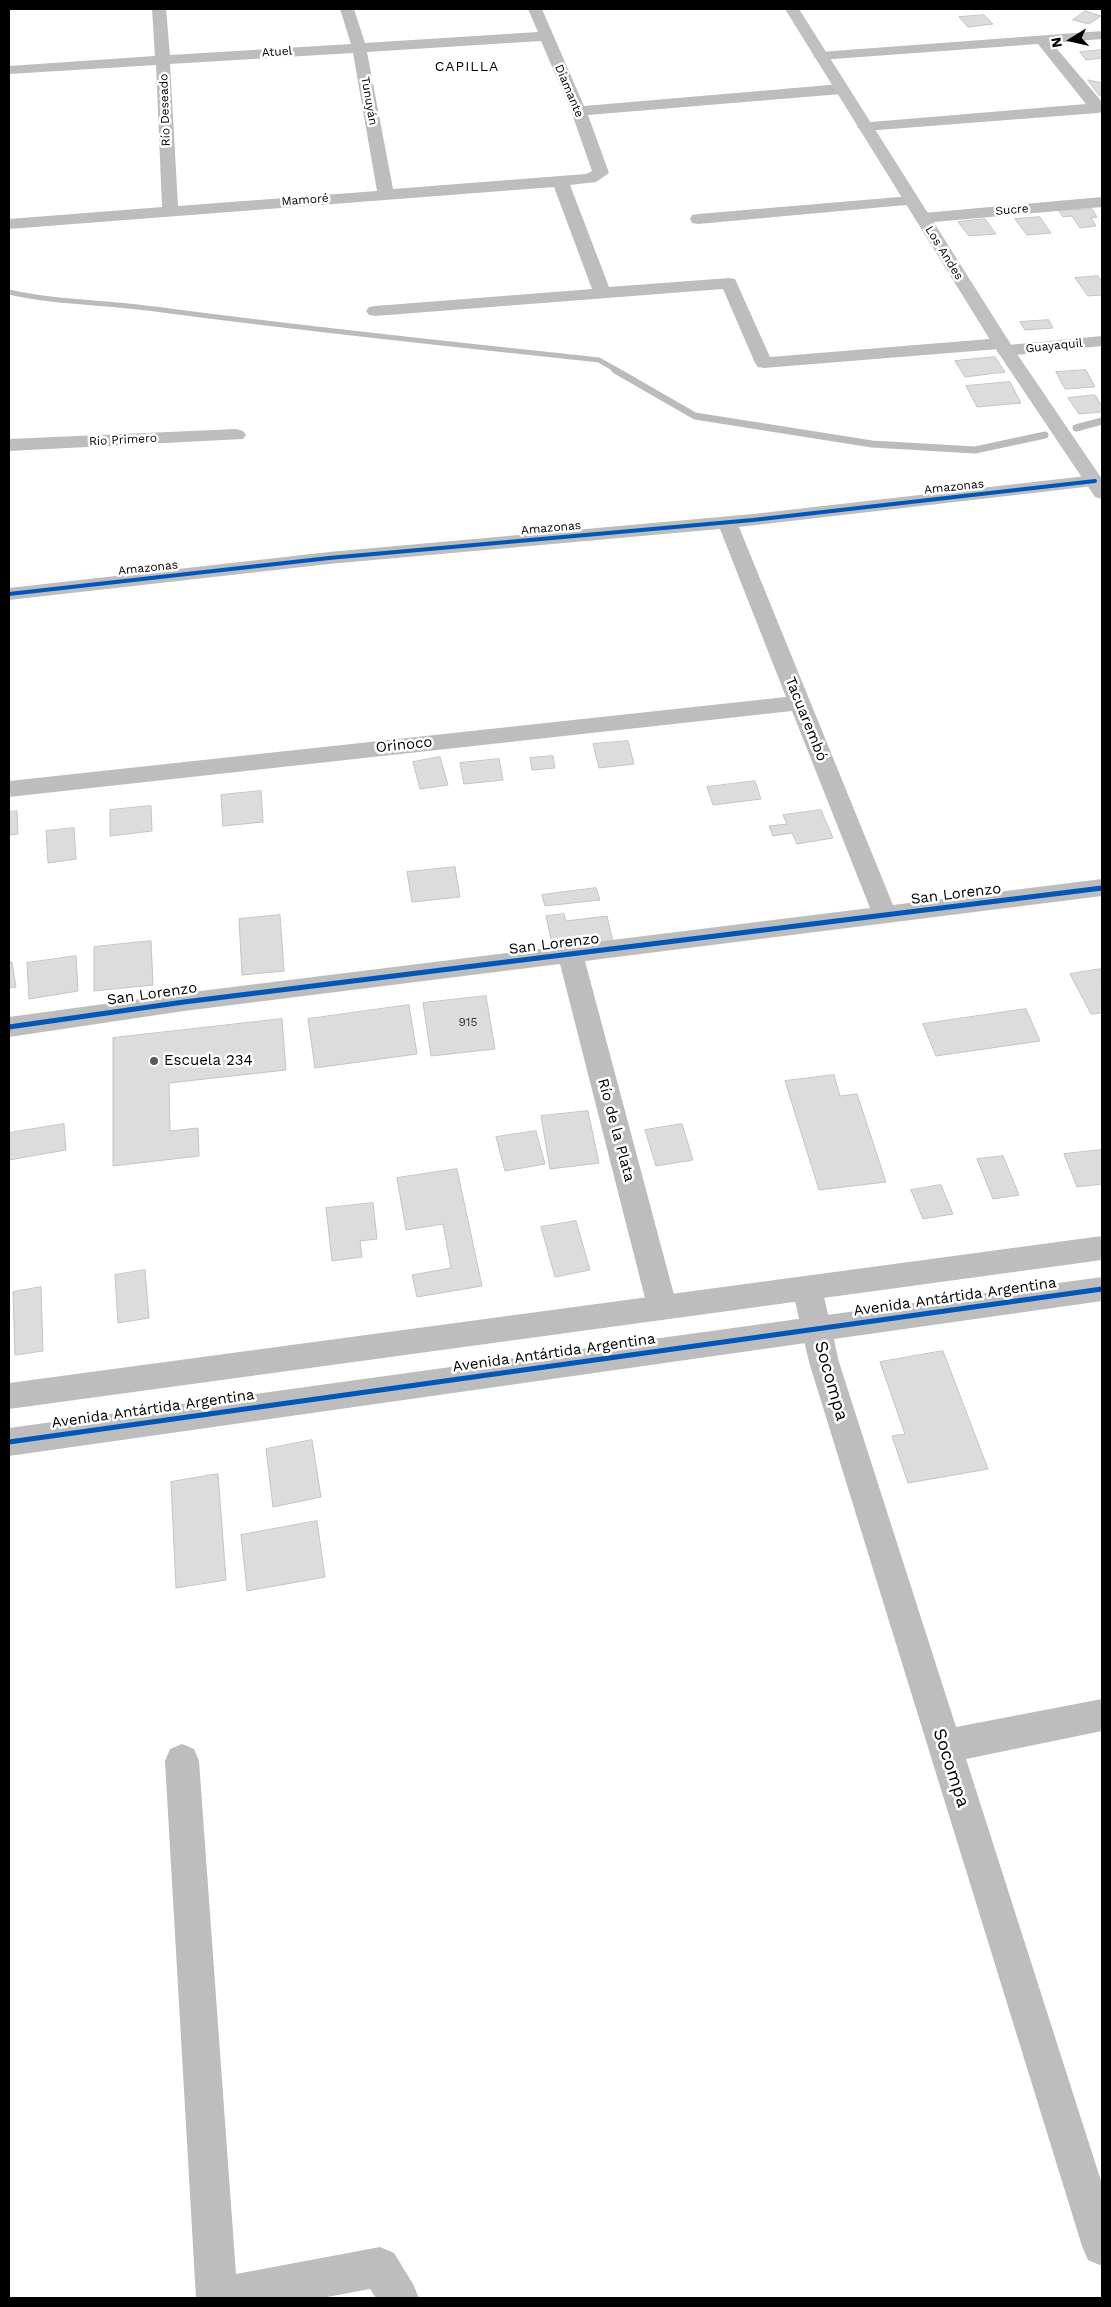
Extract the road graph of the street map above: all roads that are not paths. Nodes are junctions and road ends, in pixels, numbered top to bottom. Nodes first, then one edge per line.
1 (159, 9) edge
2 (347, 9) edge
3 (535, 9) edge
4 (792, 9) edge
5 (1102, 34) edge
6 (546, 36) junction
7 (1041, 39) junction
8 (359, 47) junction
9 (820, 56) junction
10 (164, 59) junction
11 (9, 70) edge
12 (841, 89) junction
13 (1100, 107) edge
14 (579, 111) junction
15 (865, 126) junction
16 (601, 174) joint
17 (560, 181) junction
18 (386, 194) junction
19 (911, 201) junction
20 (1102, 202) edge
21 (170, 210) junction
22 (923, 218) junction
23 (698, 219) dead end
24 (9, 224) edge
25 (602, 293) junction
26 (375, 311) dead end
27 (1102, 342) edge
28 (1003, 347) junction
29 (236, 435) dead end
30 (9, 445) edge
31 (1098, 487) edge
32 (727, 522) junction
33 (9, 594) edge
34 (800, 703) junction
35 (9, 789) edge
36 (1102, 888) edge
37 (885, 916) junction
38 (570, 954) junction
39 (9, 1027) edge
40 (1102, 1248) edge
41 (807, 1288) junction
42 (1102, 1289) edge
43 (662, 1306) junction
44 (816, 1329) junction
45 (9, 1396) edge
46 (9, 1442) edge
47 (1102, 1715) edge
48 (944, 1746) junction
49 (182, 1761) dead end
50 (1102, 2246) edge
51 (390, 2283) edge
52 (217, 2298) edge

1 - 10 street, Río Deseado
2 - 8 street, Tunuyán
3 - 6 street, Diamante
4 - 9 main road, Los Andes
5 - 7 street
6 - 8 street, Atuel
6 - 14 street, Diamante
7 - 9 street
7 - 13 street
8 - 10 street, Atuel
8 - 18 street, Tunuyán
9 - 12 main road, Los Andes
10 - 11 street, Atuel
10 - 21 street, Río Deseado
12 - 14 street
12 - 15 main road, Los Andes
13 - 15 street
14 - 16 street, Diamante
15 - 19 main road, Los Andes
16 - 17 street, Mamoré
17 - 18 street, Mamoré
17 - 25 street
18 - 21 street, Mamoré
19 - 22 main road, Los Andes
19 - 23 street
20 - 22 street, Sucre
21 - 24 street, Mamoré
22 - 28 main road, Los Andes
25 - 26 street
25 - 28 street, Guayaquil
27 - 28 street, Guayaquil
28 - 31 main road, Los Andes
29 - 30 street, Río Primero
31 - 32 street, Amazonas
32 - 33 street, Amazonas
32 - 34 street, Tacuarembó
34 - 35 street, Orinoco
34 - 37 street, Tacuarembó
36 - 37 street, San Lorenzo
37 - 38 street, San Lorenzo
38 - 39 street, San Lorenzo
38 - 43 street, Río de la Plata
40 - 41 street, Avenida Antártida Argentina
41 - 43 street, Avenida Antártida Argentina
41 - 44 street, Socompa
42 - 44 street, Avenida Antártida Argentina
43 - 45 street, Avenida Antártida Argentina
44 - 46 street, Avenida Antártida Argentina
44 - 48 street, Socompa
47 - 48 street
48 - 50 street, Socompa
49 - 52 street
51 - 52 street

